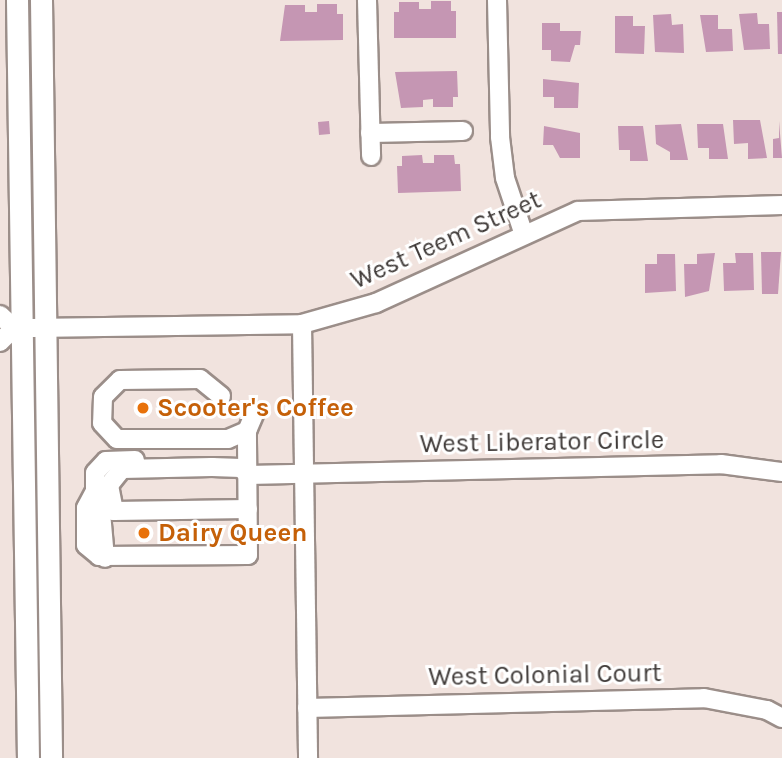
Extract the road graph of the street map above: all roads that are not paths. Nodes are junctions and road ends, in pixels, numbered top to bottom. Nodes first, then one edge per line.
1 (17, 0) edge
2 (41, 0) edge
3 (367, 0) edge
4 (497, 0) edge
5 (463, 131) dead end
6 (370, 133) junction
7 (371, 156) dead end
8 (782, 205) edge
9 (524, 235) junction
10 (0, 315) edge
11 (302, 324) junction
12 (18, 328) junction
13 (47, 328) junction
14 (0, 342) edge
15 (221, 396) dead end
16 (255, 412) dead end
17 (247, 431) junction
18 (212, 467) junction
19 (782, 472) edge
20 (304, 474) junction
21 (248, 475) junction
22 (248, 509) junction
23 (307, 708) junction
24 (782, 718) edge
25 (28, 758) edge
26 (51, 758) edge
27 (307, 758) edge

1 - 12 main road
2 - 13 main road
3 - 6 street
4 - 9 street
5 - 6 street
6 - 7 street
8 - 9 street, West Teem Street
9 - 11 street, West Teem Street
10 - 12 street
11 - 13 street, West Teem Street
11 - 20 street
12 - 13 street, West Teem Street
12 - 14 street
12 - 25 main road
13 - 26 main road
15 - 17 street
16 - 17 street
17 - 21 street
18 - 21 street, West Liberator Circle
18 - 22 street
18 - 22 street
19 - 20 street, West Liberator Circle
20 - 21 street, West Liberator Circle
20 - 23 street
21 - 22 street
23 - 24 street, West Colonial Court
23 - 27 street

